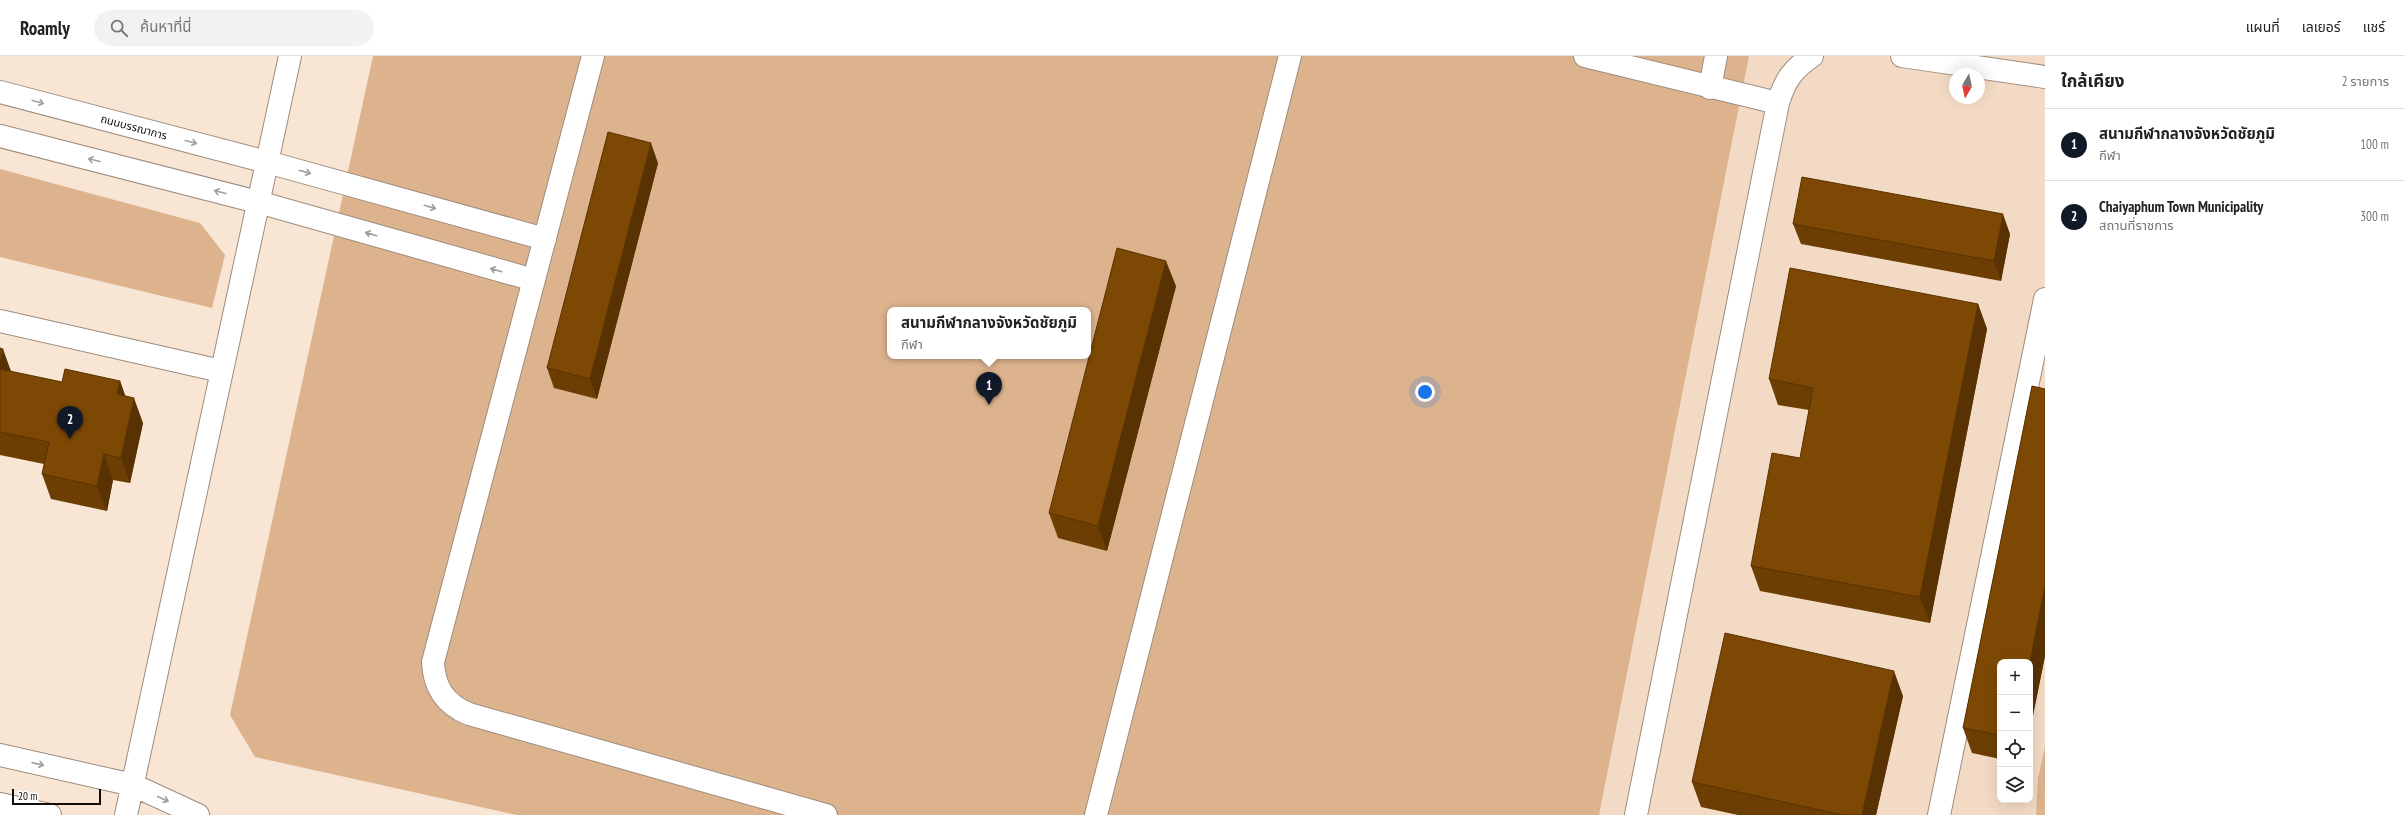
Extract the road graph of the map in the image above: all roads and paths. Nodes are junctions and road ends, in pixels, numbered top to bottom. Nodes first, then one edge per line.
1 (290, 56) edge
2 (593, 56) edge
3 (1290, 56) edge
4 (1585, 56) edge
5 (1716, 56) edge
6 (1812, 56) edge
7 (1902, 56) edge
8 (2045, 77) edge
9 (1710, 88) junction
10 (0, 92) edge
11 (1778, 103) junction
12 (0, 136) edge
13 (267, 162) junction
14 (258, 202) junction
15 (545, 239) junction
16 (534, 280) junction
17 (2045, 299) edge
18 (0, 321) edge
19 (221, 371) junction
20 (0, 755) edge
21 (133, 785) junction
22 (0, 804) edge
23 (50, 815) edge
24 (126, 815) edge
25 (198, 815) edge
26 (826, 815) edge
27 (1096, 815) edge
28 (1636, 815) edge
29 (1939, 815) edge

1 - 13 street
2 - 15 street
3 - 27 street
4 - 9 street
5 - 9 street
6 - 11 street
7 - 8 street
9 - 11 street
10 -> 13 street, ถนนบรรณาการ
11 - 28 street
14 -> 12 street
13 - 14 street
13 -> 15 street, ถนนบรรณาการ
16 -> 14 street
14 - 19 street
15 - 16 street
16 - 26 street
17 - 29 street
18 - 19 street
19 - 21 street
20 -> 21 street
21 - 24 street
21 -> 25 street
22 - 23 street

